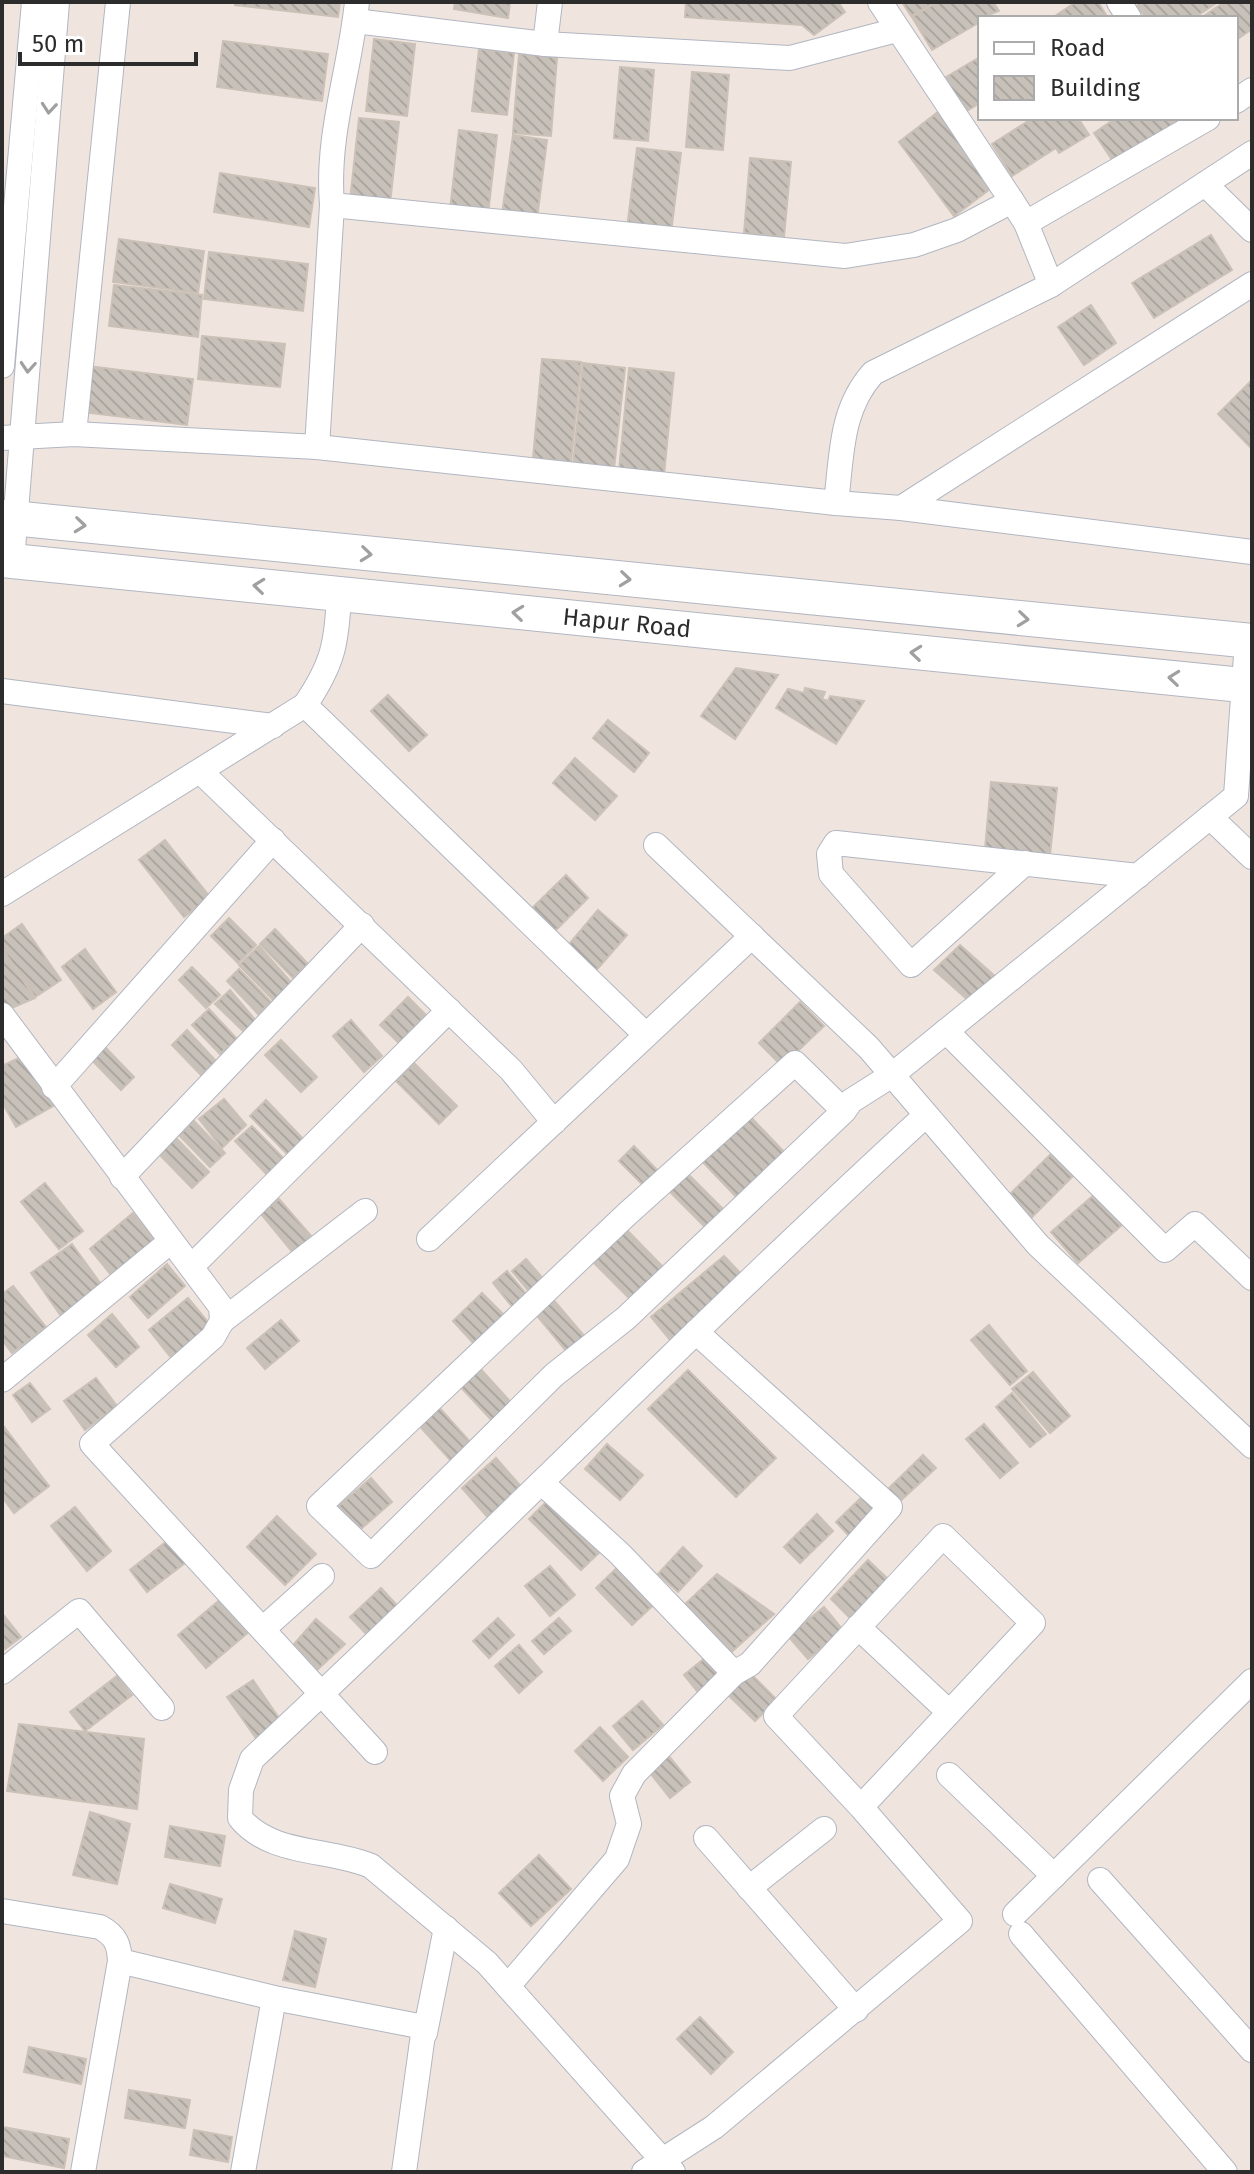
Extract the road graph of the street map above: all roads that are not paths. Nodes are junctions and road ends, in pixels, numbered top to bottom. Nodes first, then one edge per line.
1 (34, 2) edge
2 (57, 2) edge
3 (118, 2) edge
4 (550, 2) edge
5 (880, 2) edge
6 (356, 11) edge
7 (897, 30) junction
8 (545, 44) junction
9 (1201, 120) edge
10 (1252, 153) edge
11 (1205, 184) junction
12 (1012, 201) junction
13 (332, 205) junction
14 (1026, 223) junction
15 (1252, 230) edge
16 (1252, 284) edge
17 (1051, 285) junction
18 (2, 366) edge
19 (74, 434) junction
20 (12, 438) edge
21 (317, 447) junction
22 (836, 503) junction
23 (901, 508) junction
24 (9, 518) edge
25 (1252, 552) edge
26 (7, 560) edge
27 (339, 594) junction
28 (1249, 641) edge
29 (1248, 686) edge
30 (2, 691) edge
31 (305, 705) junction
32 (273, 726) junction
33 (201, 772) junction
34 (1210, 817) junction
35 (273, 840) junction
36 (656, 845) dead end
37 (1252, 857) edge
38 (1025, 863) junction
39 (1138, 876) junction
40 (2, 894) edge
41 (362, 925) junction
42 (752, 936) junction
43 (449, 1010) junction
44 (2, 1015) edge
45 (946, 1031) junction
46 (646, 1035) junction
47 (892, 1075) junction
48 (54, 1087) junction
49 (844, 1111) junction
50 (926, 1115) junction
51 (554, 1122) junction
52 (122, 1177) junction
53 (365, 1211) dead end
54 (429, 1239) dead end
55 (171, 1241) junction
56 (191, 1267) junction
57 (1252, 1278) edge
58 (222, 1321) junction
59 (696, 1332) junction
60 (2, 1380) edge
61 (1252, 1446) edge
62 (542, 1483) junction
63 (322, 1576) dead end
64 (858, 1627) junction
65 (264, 1628) junction
66 (2, 1672) edge
67 (734, 1673) junction
68 (1252, 1681) edge
69 (323, 1693) junction
70 (162, 1708) dead end
71 (949, 1712) junction
72 (375, 1752) dead end
73 (949, 1775) dead end
74 (861, 1807) junction
75 (824, 1829) dead end
76 (706, 1838) dead end
77 (1054, 1876) junction
78 (1100, 1880) dead end
79 (749, 1888) junction
80 (2, 1911) edge
81 (446, 1928) junction
82 (120, 1961) junction
83 (508, 1986) junction
84 (274, 1998) junction
85 (856, 2010) junction
86 (425, 2033) junction
87 (1252, 2050) edge
88 (660, 2168) edge
89 (83, 2172) edge
90 (243, 2172) edge
91 (404, 2172) edge
92 (1225, 2172) edge

1 - 18 street
2 -> 20 street
3 - 19 street
4 - 8 street
5 - 7 street
6 - 8 street
6 - 13 street
7 - 8 street
7 - 12 street
9 - 14 street
10 - 11 street
11 - 15 street
11 - 17 street
12 - 13 street
12 - 14 street
13 - 21 street
14 - 17 street
16 - 23 street
17 - 22 street
19 - 20 street
19 - 21 street
20 - 24 street
21 - 22 street
22 - 23 street
23 - 25 street
24 - 26 street
24 -> 28 main road, Hapur Road
27 -> 26 main road, Hapur Road
29 -> 27 main road, Hapur Road
27 - 31 street
28 - 29 street
29 - 34 street
30 - 32 street
31 - 32 street
31 - 46 street
32 - 33 street
33 - 35 street
33 - 40 street
34 - 37 street
34 - 39 street
35 - 41 street
35 - 48 street
36 - 42 street
38 - 38 street
38 - 39 street
39 - 45 street
41 - 43 street
41 - 52 street
42 - 46 street
42 - 47 street
43 - 51 street
43 - 56 street
44 - 48 street
45 - 47 street
45 - 57 street
46 - 51 street
47 - 49 street
47 - 50 street
48 - 52 street
49 - 49 street
50 - 59 street
50 - 61 street
51 - 54 street
52 - 55 street
53 - 58 street
55 - 56 street
55 - 60 street
56 - 58 street
58 - 65 street
59 - 62 street
59 - 67 street
62 - 67 street
62 - 69 street
63 - 65 street
64 - 71 street
64 - 71 street
64 - 74 street
65 - 69 street
66 - 70 street
67 - 83 street
68 - 77 street
69 - 72 street
69 - 81 street
71 - 74 street
73 - 77 street
74 - 85 street
75 - 79 street
76 - 79 street
77 - 92 street
78 - 87 street
79 - 85 street
80 - 82 street
81 - 83 street
81 - 86 street
82 - 84 street
82 - 89 street
83 - 88 street
84 - 86 street
84 - 90 street
85 - 88 street
86 - 91 street

